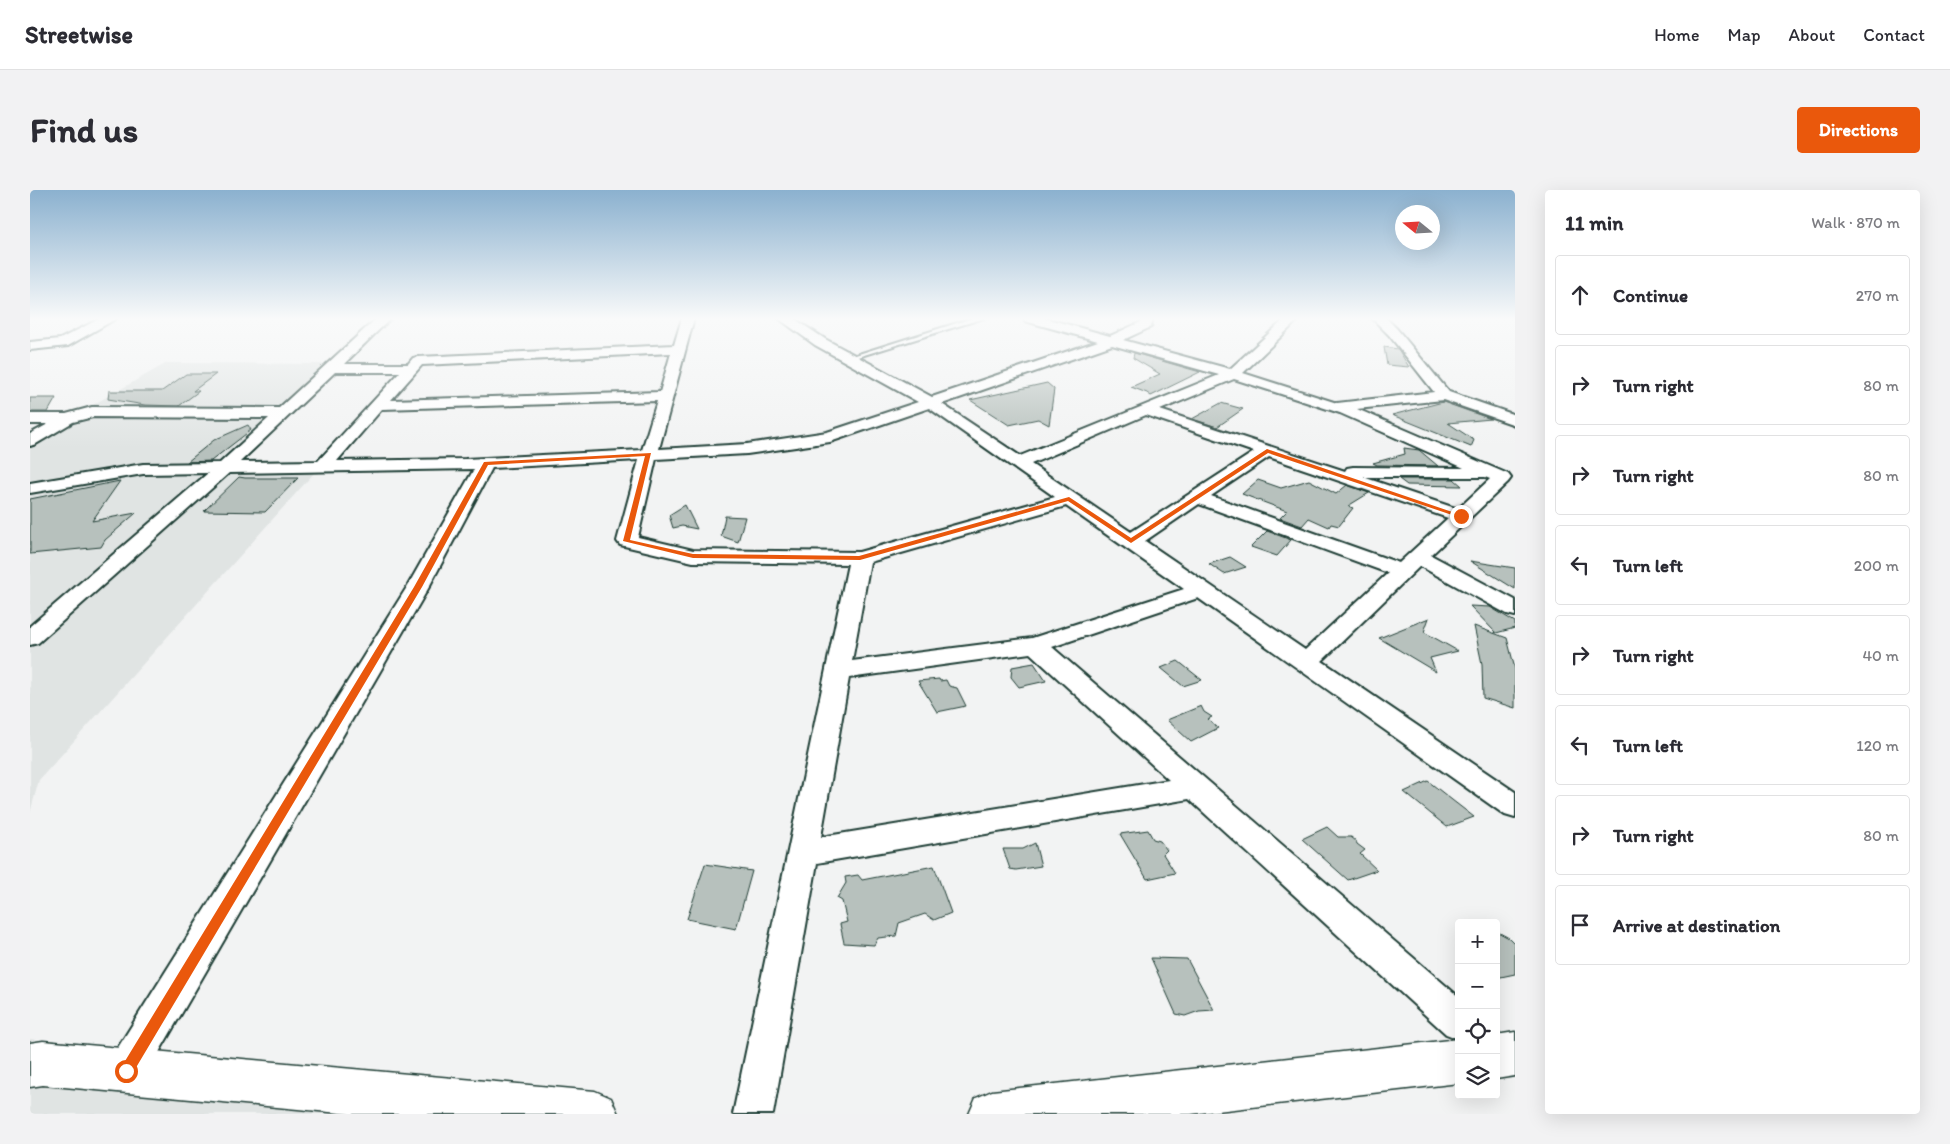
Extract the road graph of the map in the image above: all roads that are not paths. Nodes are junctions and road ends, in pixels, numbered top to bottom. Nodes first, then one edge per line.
1 (338, 361) edge
2 (418, 361) edge
3 (675, 361) edge
4 (855, 361) edge
5 (1052, 361) edge
6 (1185, 361) edge
7 (1247, 361) edge
8 (1417, 361) edge
9 (331, 368) junction
10 (411, 368) junction
11 (1233, 374) junction
12 (1444, 394) junction
13 (665, 396) junction
14 (931, 403) junction
15 (378, 405) junction
16 (1336, 407) junction
17 (1145, 410) junction
18 (285, 412) junction
19 (30, 419) edge
20 (66, 419) junction
21 (1515, 420) edge
22 (30, 441) edge
23 (1267, 451) junction
24 (649, 454) junction
25 (486, 463) junction
26 (1018, 463) junction
27 (323, 466) junction
28 (224, 468) junction
29 (1331, 472) junction
30 (1502, 478) edge
31 (30, 488) edge
32 (1197, 497) junction
33 (1069, 499) junction
34 (1461, 516) junction
35 (1131, 541) junction
36 (1417, 556) junction
37 (860, 558) junction
38 (1401, 571) junction
39 (1201, 590) junction
40 (1515, 610) edge
41 (30, 638) edge
42 (1035, 645) junction
43 (1306, 662) junction
44 (838, 671) junction
45 (1195, 787) junction
46 (1515, 807) edge
47 (803, 853) junction
48 (1455, 1017) edge
49 (1455, 1061) edge
50 (30, 1064) edge
51 (126, 1071) junction
52 (595, 1114) edge
53 (754, 1114) edge
54 (992, 1114) edge

1 - 9 street
2 - 10 street
3 - 13 street
4 - 14 street
5 - 14 street
6 - 11 street
7 - 11 street
8 - 12 street
9 - 10 street
9 - 18 street
10 - 15 street
11 - 16 street
11 - 17 street
12 - 16 street
12 - 21 street
13 - 15 street
13 - 24 street
14 - 24 street
14 - 26 street
15 - 27 street
16 - 30 street
17 - 23 street
17 - 26 street
18 - 20 street
18 - 28 street
19 - 20 street
20 - 22 street
23 - 29 street
23 - 32 street
24 - 25 street
24 - 37 street
25 - 27 street
25 - 51 street
26 - 33 street
27 - 28 street
28 - 31 street
28 - 41 street
29 - 30 street
29 - 34 street
30 - 34 street
32 - 35 street
32 - 38 street
33 - 35 street
33 - 37 street
34 - 36 street
35 - 39 street
36 - 38 street
36 - 40 street
37 - 44 street
38 - 43 street
39 - 42 street
39 - 43 street
42 - 44 street
42 - 45 street
43 - 46 street
44 - 47 street
45 - 47 street
45 - 48 street
47 - 53 street
49 - 54 street
50 - 51 street
51 - 52 street

